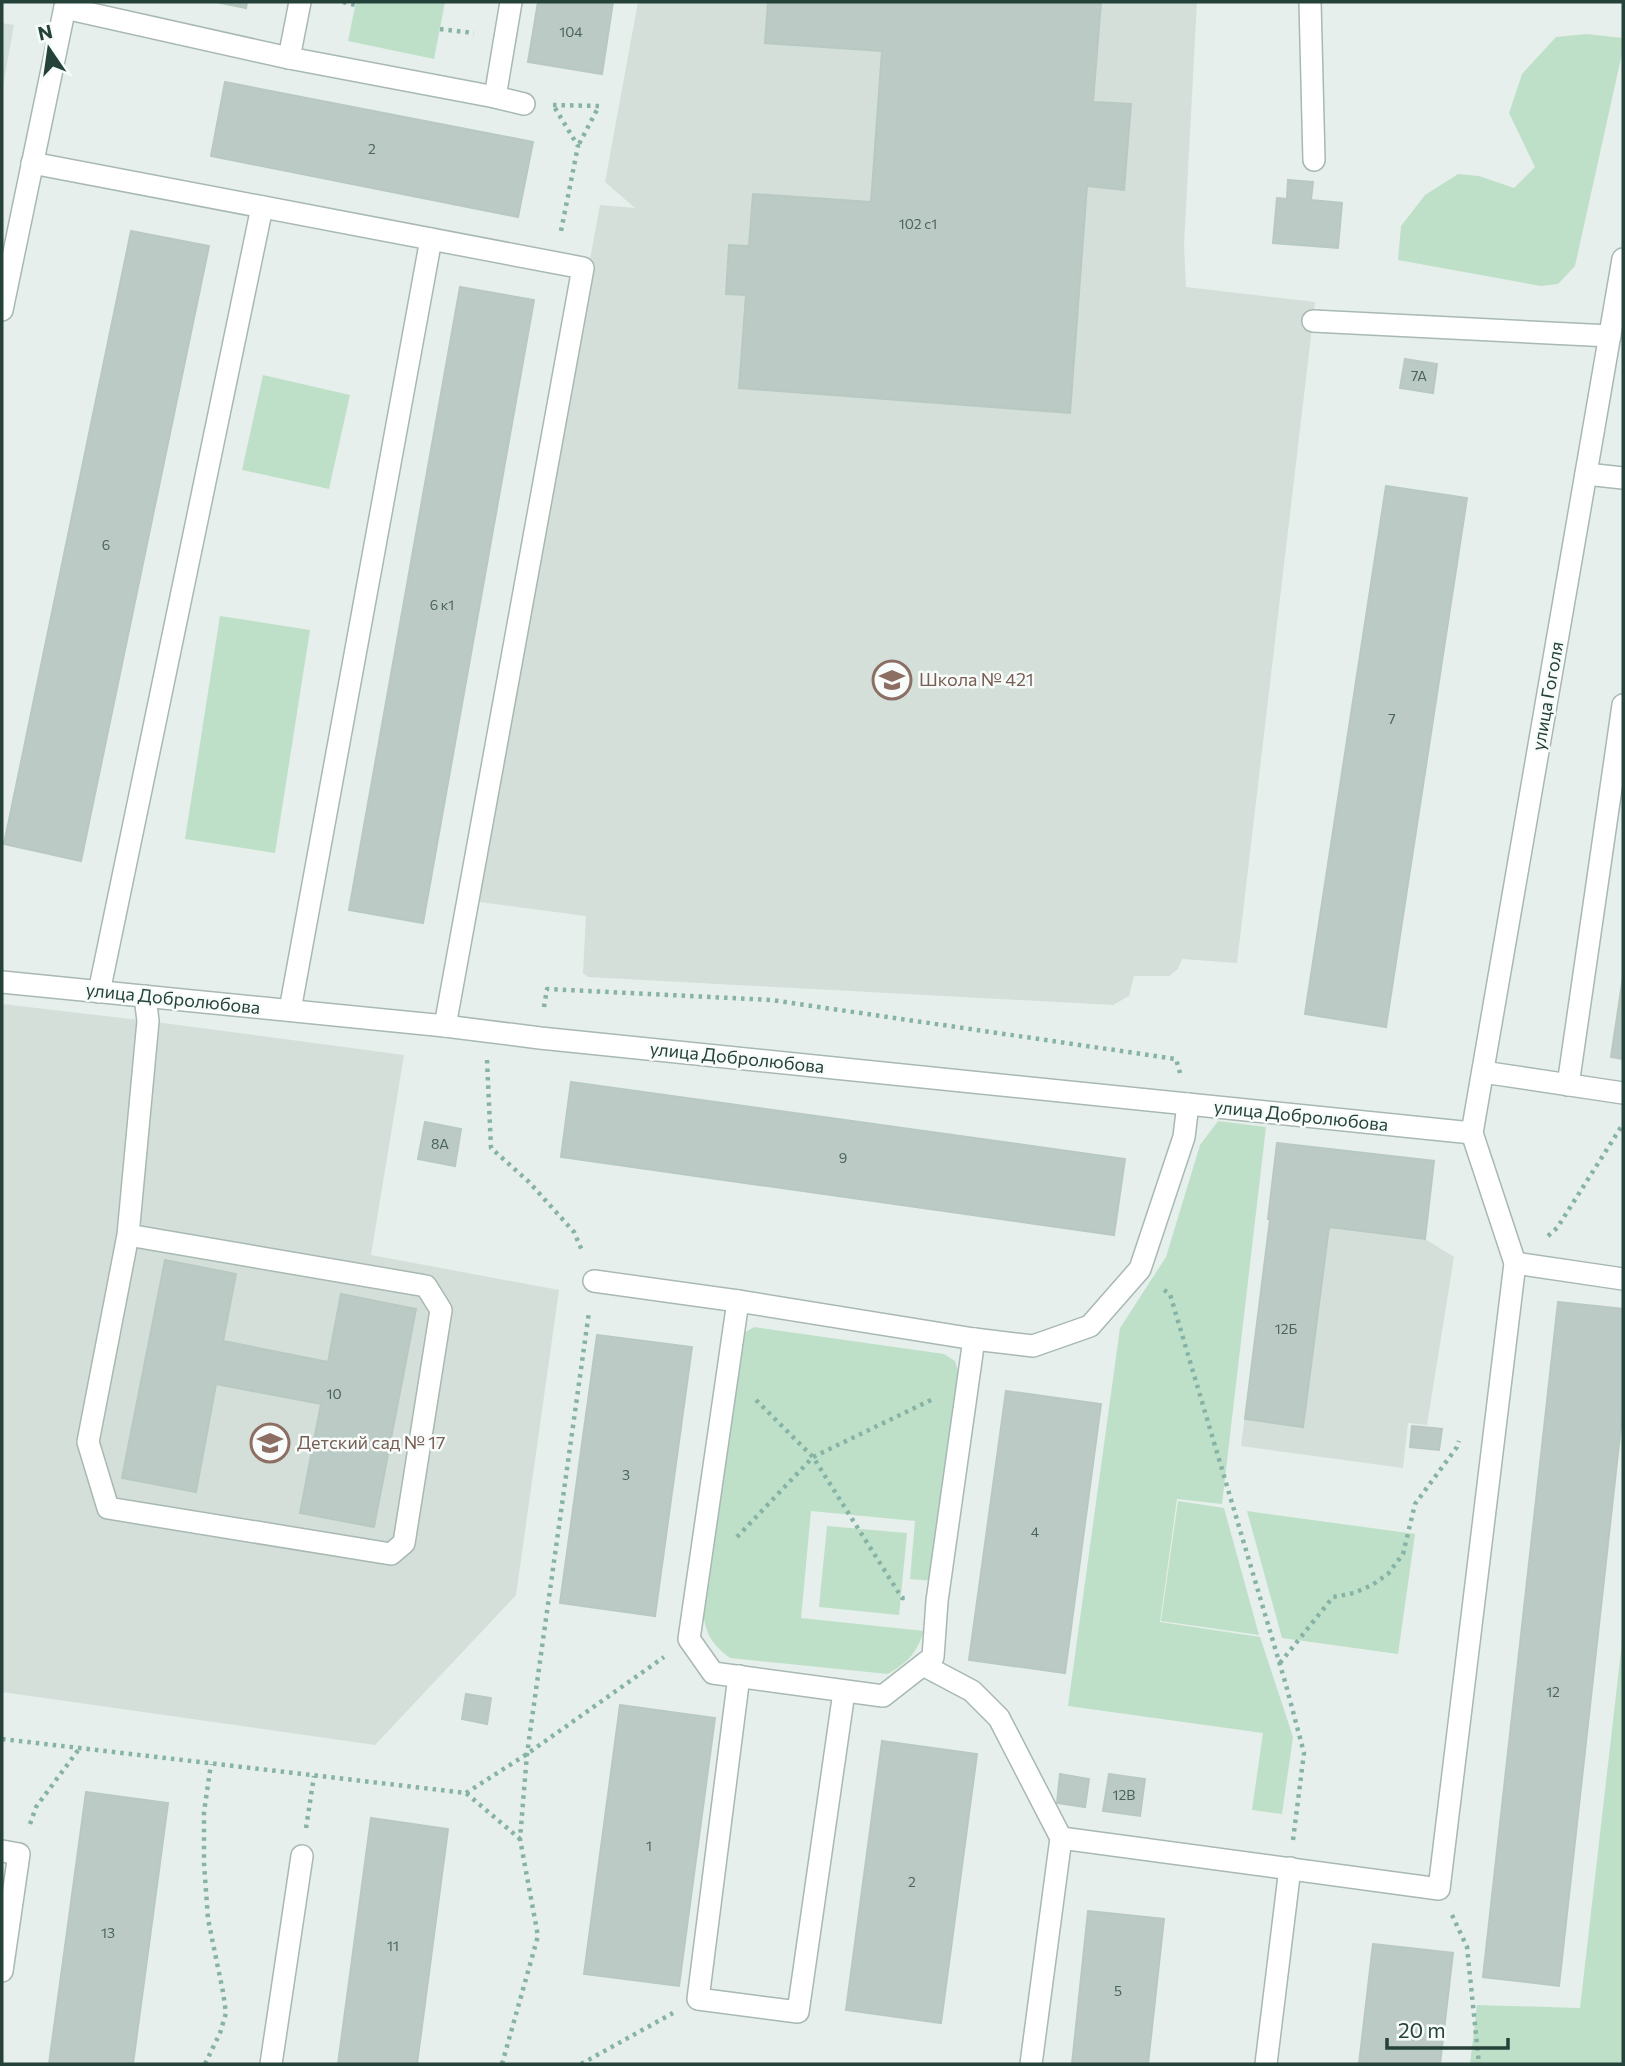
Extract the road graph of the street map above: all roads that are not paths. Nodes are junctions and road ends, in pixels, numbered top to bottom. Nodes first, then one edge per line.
1 (300, 2) edge
2 (511, 2) edge
3 (1310, 2) edge
4 (66, 5) edge
5 (289, 58) junction
6 (495, 97) junction
7 (524, 104) road end
8 (1314, 160) dead end
9 (32, 163) junction
10 (262, 207) junction
11 (431, 239) junction
12 (1623, 259) edge
13 (2, 310) edge
14 (1312, 321) dead end
15 (1610, 335) junction
16 (1586, 474) junction
17 (1623, 478) edge
18 (1623, 705) edge
19 (2, 982) edge
20 (99, 992) junction
21 (145, 996) junction
22 (290, 1010) junction
23 (445, 1026) junction
24 (1483, 1072) junction
25 (1568, 1085) junction
26 (1623, 1093) edge
27 (1188, 1104) junction
28 (1472, 1133) junction
29 (128, 1235) junction
30 (1516, 1263) junction
31 (1623, 1279) edge
32 (594, 1280) road end
33 (738, 1301) junction
34 (974, 1339) junction
35 (923, 1665) junction
36 (739, 1676) junction
37 (845, 1692) junction
38 (1061, 1838) junction
39 (10, 1852) edge
40 (302, 1856) road end
41 (1290, 1868) junction
42 (2, 1971) edge
43 (271, 2064) edge
44 (1031, 2064) edge
45 (1266, 2064) edge

1 - 5 street
2 - 6 street
3 - 8 street
4 - 5 street
4 - 9 street
5 - 6 street
6 - 7 street
9 - 10 street
9 - 13 street
10 - 11 street
10 - 20 street
11 - 22 street
11 - 23 street
12 - 15 street, улица Гоголя
14 - 15 street
15 - 16 street, улица Гоголя
16 - 17 street
16 - 24 street, улица Гоголя
18 - 25 street
19 - 20 street, улица Добролюбова
20 - 21 street, улица Добролюбова
21 - 22 street, улица Добролюбова
21 - 29 street
22 - 23 street, улица Добролюбова
23 - 27 street, улица Добролюбова
24 - 25 street
24 - 28 street, улица Гоголя
25 - 26 street
27 - 28 street, улица Добролюбова
27 - 34 street
28 - 30 street
29 - 29 street
30 - 31 street
30 - 41 street
32 - 33 street
33 - 34 street
33 - 36 street
34 - 35 street
35 - 37 street
35 - 38 street
36 - 37 street
36 - 37 street
38 - 41 street
38 - 44 street
39 - 42 street
40 - 43 street
41 - 45 street

